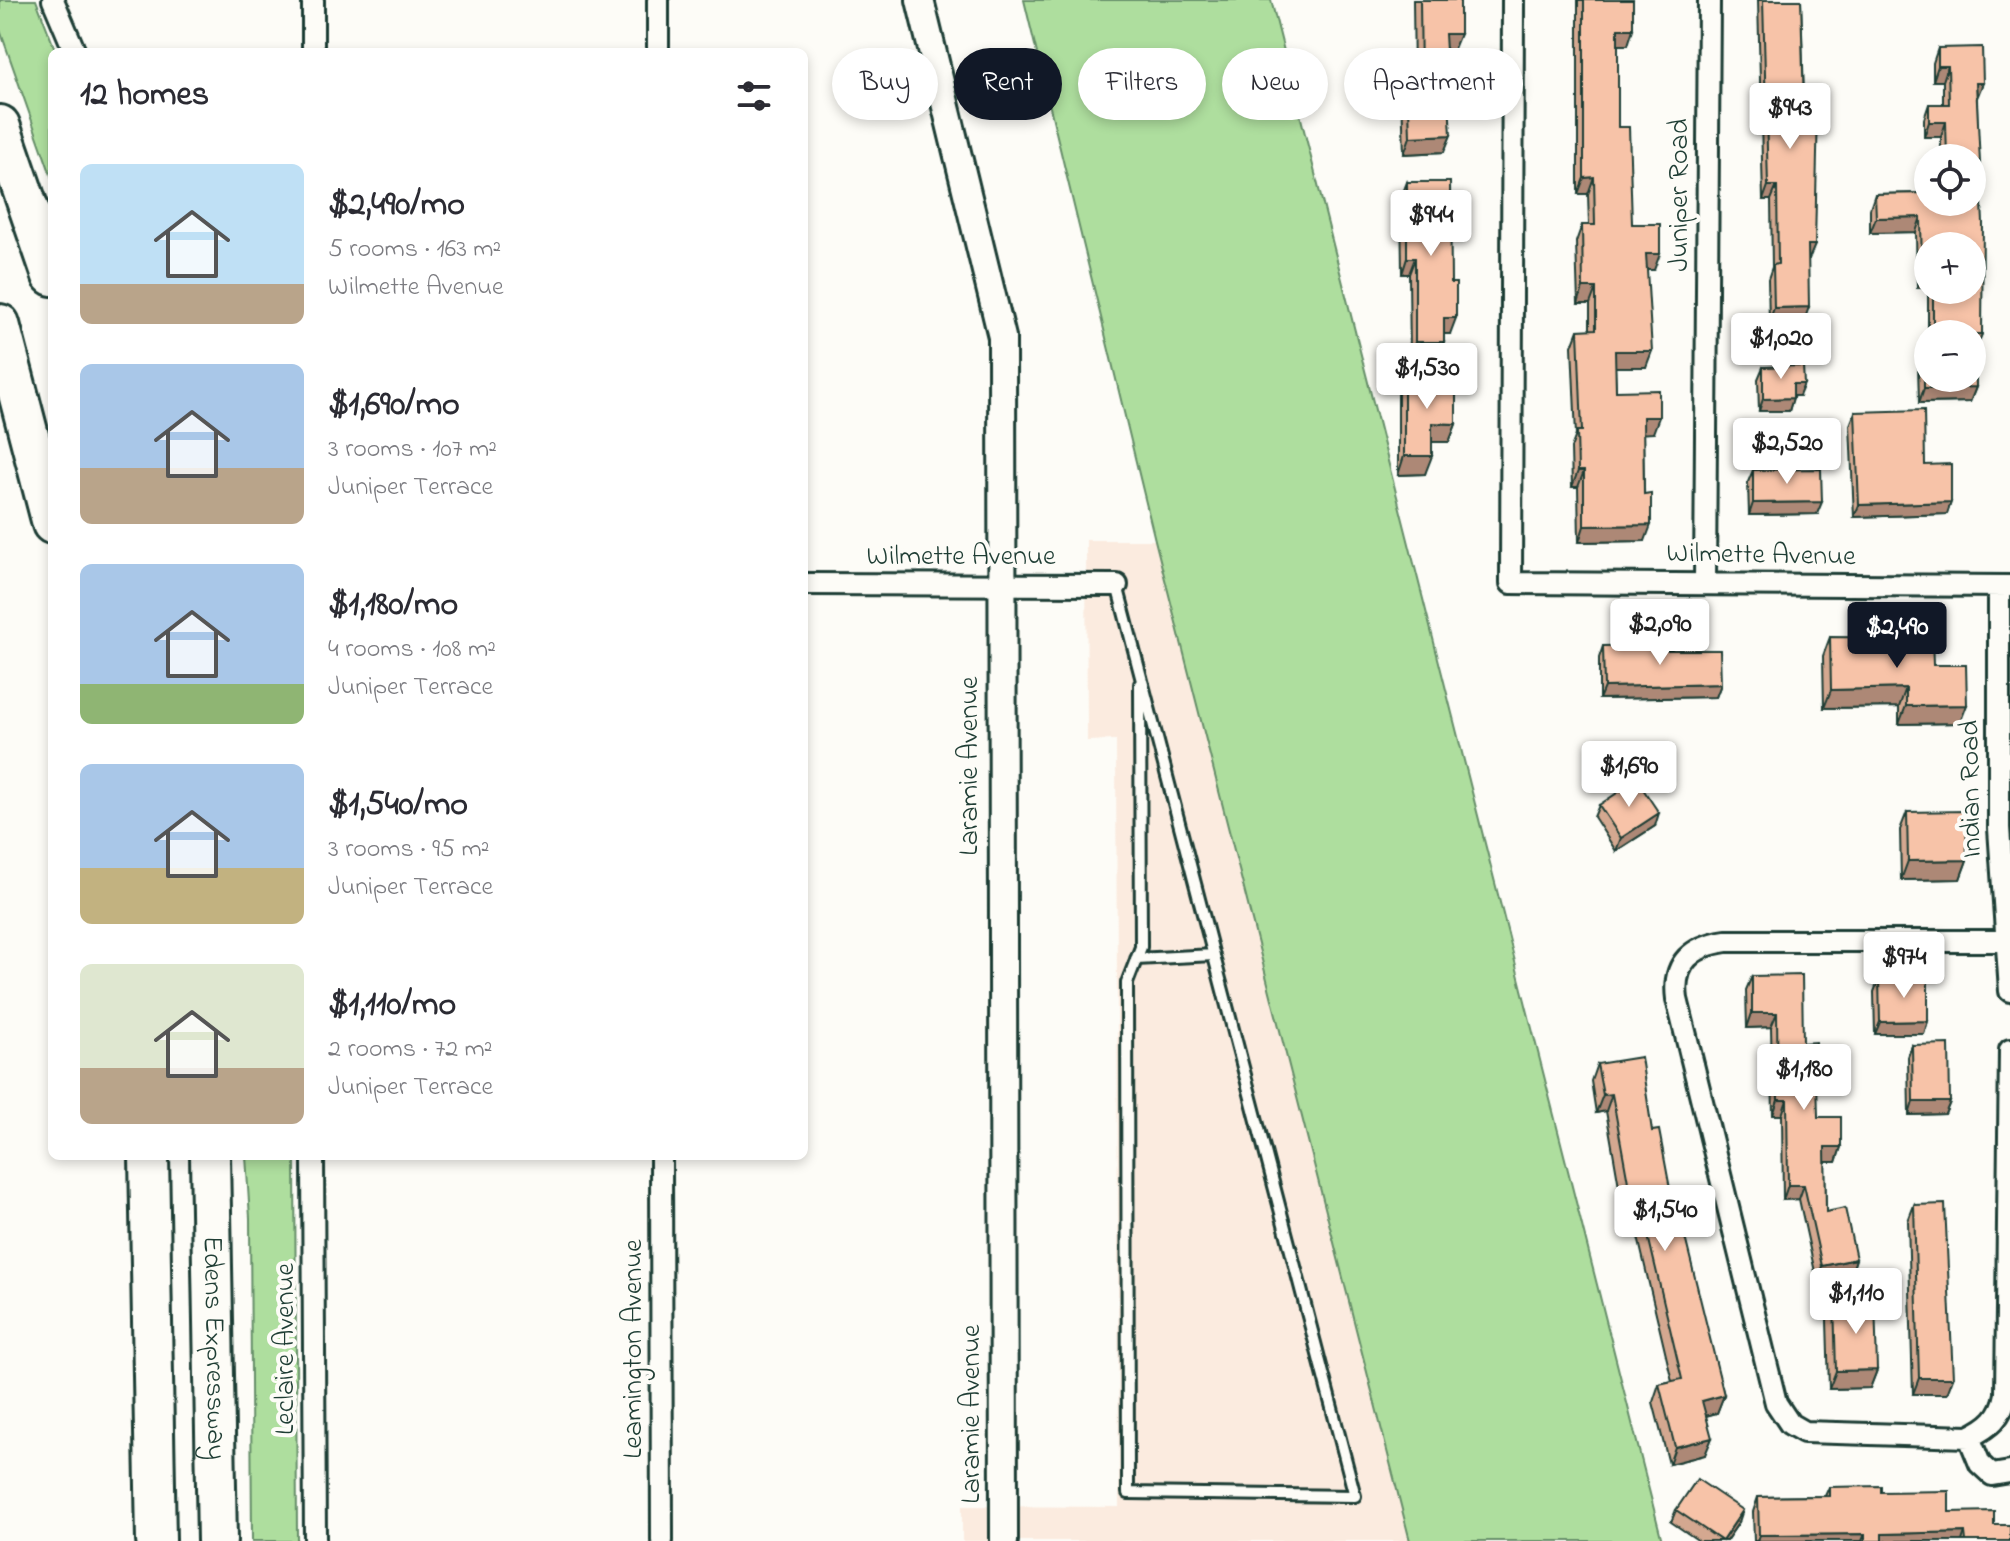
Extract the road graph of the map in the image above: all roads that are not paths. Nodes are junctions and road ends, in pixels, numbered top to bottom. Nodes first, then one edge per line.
1 (53, 0) edge
2 (313, 0) edge
3 (658, 0) edge
4 (920, 0) edge
5 (1513, 0) edge
6 (1709, 0) edge
7 (73, 48) edge
8 (313, 48) edge
9 (658, 48) edge
10 (0, 125) edge
11 (48, 264) edge
12 (0, 324) edge
13 (48, 509) edge
14 (1705, 583) junction
15 (808, 584) edge
16 (1117, 585) joint
17 (1002, 586) junction
18 (2004, 586) edge
19 (1140, 684) junction
20 (2007, 941) junction
21 (1214, 955) junction
22 (1136, 959) junction
23 (2010, 991) edge
24 (2010, 1050) edge
25 (149, 1160) edge
26 (210, 1160) edge
27 (313, 1160) edge
28 (661, 1160) edge
29 (2006, 1419) edge
30 (1969, 1437) junction
31 (2010, 1472) edge
32 (156, 1541) edge
33 (217, 1541) edge
34 (315, 1541) edge
35 (662, 1541) edge
36 (1004, 1541) edge

1 - 7 street
2 - 8 street
3 - 9 street
4 - 17 street, Laramie Avenue
5 - 14 street, Wilmette Avenue
6 - 14 street, Juniper Road
10 - 11 highway
12 - 13 highway
14 - 18 street, Wilmette Avenue
15 - 17 street, Wilmette Avenue
16 - 17 street, Wilmette Avenue
16 - 19 lane
17 - 36 street, Laramie Avenue
18 - 20 street, Indian Road
19 - 21 lane
19 - 22 lane
20 - 23 street, Indian Road
20 - 30 street
21 - 22 lane
21 - 22 lane
24 - 29 street
25 - 32 highway
26 - 33 highway, Edens Expressway
27 - 34 street, Leclaire Avenue
28 - 35 street, Leamington Avenue
29 - 30 street
30 - 31 street

